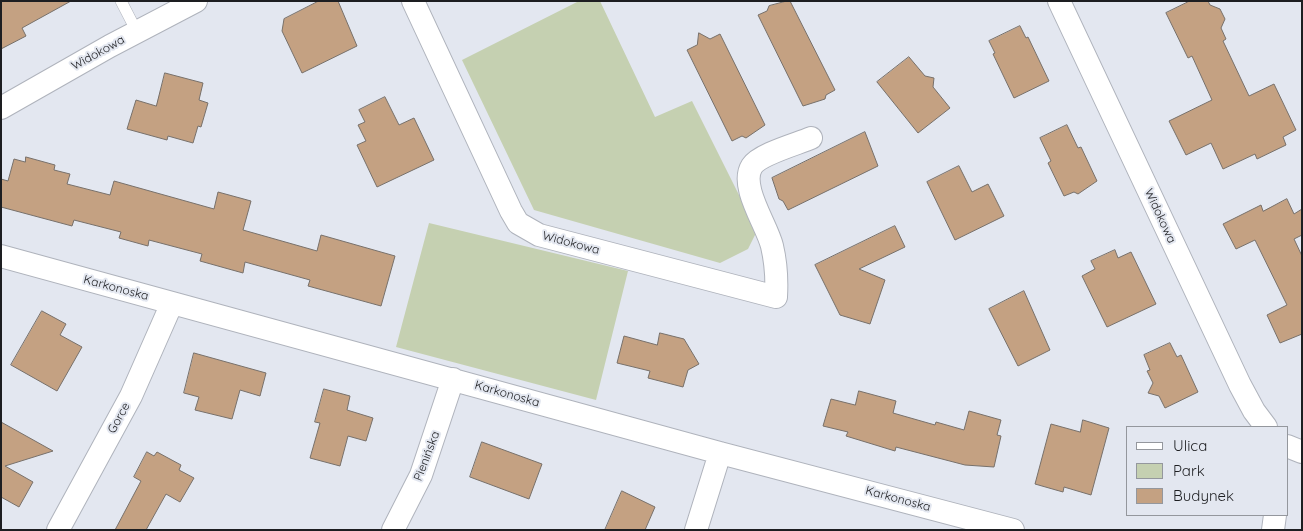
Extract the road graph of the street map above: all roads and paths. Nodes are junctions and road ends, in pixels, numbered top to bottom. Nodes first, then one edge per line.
1 (121, 1) edge
2 (196, 1) edge
3 (413, 1) edge
4 (1059, 1) edge
5 (137, 32) junction
6 (1, 108) edge
7 (811, 138) dead end
8 (1, 256) edge
9 (172, 303) junction
10 (452, 379) junction
11 (1265, 426) edge
12 (1288, 446) edge
13 (1302, 452) edge
14 (720, 453) junction
15 (1275, 516) edge
16 (987, 526) edge
17 (58, 530) edge
18 (393, 530) edge
19 (696, 530) edge
20 (1013, 530) edge
21 (1272, 530) edge

1 - 5 lane
2 - 5 street, Widokowa
3 - 7 street, Widokowa
4 - 11 street, Widokowa
5 - 6 street, Widokowa
8 - 9 street, Karkonoska
9 - 10 street, Karkonoska
9 - 17 street, Gorce
10 - 14 street, Karkonoska
10 - 18 street, Pienińska
12 - 13 street
14 - 16 street, Karkonoska
14 - 19 street
15 - 21 street
16 - 20 street, Karkonoska

